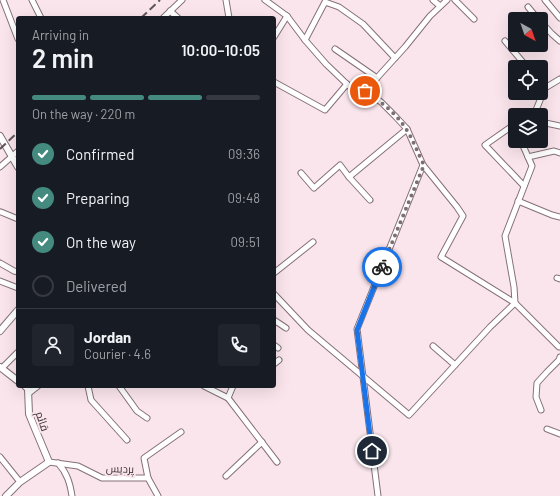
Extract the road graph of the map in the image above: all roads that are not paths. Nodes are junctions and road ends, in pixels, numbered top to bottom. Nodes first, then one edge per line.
1 (3, 0) edge
2 (32, 0) edge
3 (182, 0) edge
4 (226, 0) edge
5 (265, 0) edge
6 (433, 0) edge
7 (447, 0) edge
8 (455, 0) edge
9 (544, 0) edge
10 (440, 6) junction
11 (528, 7) dead end
12 (170, 11) junction
13 (532, 12) edge
14 (40, 16) edge
15 (165, 16) edge
16 (176, 16) edge
17 (229, 16) edge
18 (287, 16) junction
19 (560, 18) edge
20 (474, 19) dead end
21 (548, 30) edge
22 (276, 34) edge
23 (16, 35) edge
24 (305, 40) junction
25 (505, 41) dead end
26 (560, 41) edge
27 (336, 49) dead end
28 (395, 58) junction
29 (521, 60) edge
30 (377, 78) junction
31 (560, 79) edge
32 (276, 83) edge
33 (347, 84) junction
34 (548, 86) edge
35 (365, 91) junction
36 (548, 123) edge
37 (560, 126) edge
38 (406, 129) junction
39 (508, 130) edge
40 (0, 136) edge
41 (524, 148) edge
42 (16, 153) edge
43 (560, 153) edge
44 (12, 156) junction
45 (528, 157) junction
46 (16, 163) edge
47 (424, 165) junction
48 (0, 168) edge
49 (301, 173) dead end
50 (349, 177) junction
51 (524, 186) junction
52 (370, 200) dead end
53 (518, 201) junction
54 (1, 212) dead end
55 (560, 217) edge
56 (16, 220) edge
57 (313, 242) dead end
58 (0, 263) edge
59 (276, 271) edge
60 (16, 272) edge
61 (0, 281) edge
62 (16, 287) edge
63 (276, 296) edge
64 (515, 303) junction
65 (16, 312) edge
66 (276, 321) edge
67 (286, 328) dead end
68 (0, 331) edge
69 (433, 346) dead end
70 (560, 347) edge
71 (16, 354) edge
72 (560, 357) edge
73 (279, 360) dead end
74 (276, 362) edge
75 (455, 365) junction
76 (1, 368) edge
77 (363, 376) junction
78 (16, 379) edge
79 (27, 388) edge
80 (35, 388) edge
81 (88, 388) edge
82 (120, 388) edge
83 (208, 388) edge
84 (232, 388) edge
85 (29, 393) junction
86 (228, 398) junction
87 (541, 410) dead end
88 (147, 418) dead end
89 (547, 429) dead end
90 (180, 432) dead end
91 (560, 434) edge
92 (127, 440) dead end
93 (262, 442) junction
94 (0, 457) edge
95 (49, 462) junction
96 (277, 462) dead end
97 (58, 463) junction
98 (226, 476) dead end
99 (148, 478) junction
100 (20, 482) junction
101 (6, 496) edge
102 (72, 496) edge
103 (158, 496) edge
104 (378, 496) edge

1 - 23 street
2 - 14 street
3 - 12 street
4 - 17 street
5 - 18 street
6 - 10 street
7 - 10 street
8 - 20 street
9 - 19 street
10 - 28 street
11 - 13 street
12 - 15 street
12 - 16 street
18 - 22 street
18 - 24 street
21 - 26 street
24 - 28 street
24 - 33 street
25 - 29 street
27 - 30 street
28 - 30 street
30 - 35 street
31 - 34 street
32 - 33 street
33 - 35 street
35 - 38 street
36 - 37 street
38 - 47 street
38 - 50 street
39 - 51 street
40 - 44 street
41 - 45 street
42 - 44 street
43 - 45 street
44 - 46 street
44 - 48 street
45 - 51 street
47 - 64 street
47 - 77 street
49 - 50 street
50 - 52 street
51 - 53 street
53 - 55 street
53 - 64 street
54 - 56 street
57 - 59 street
58 - 60 street
61 - 62 street
63 - 77 street
64 - 70 street
64 - 75 street
65 - 68 street
66 - 67 street
69 - 75 street
71 - 76 street
72 - 87 street
73 - 74 street
75 - 77 street
76 - 78 street
77 - 104 street
79 - 85 street, قائم
80 - 85 street
81 - 92 street
82 - 88 street
83 - 86 street
84 - 86 street
85 - 95 street, قائم
86 - 93 street
89 - 91 street
90 - 99 street
93 - 96 street
93 - 98 street
94 - 100 street
95 - 97 street, پرديس
95 - 100 street
97 - 99 street, پرديس
97 - 102 street
99 - 103 street, پرديس
100 - 101 street

